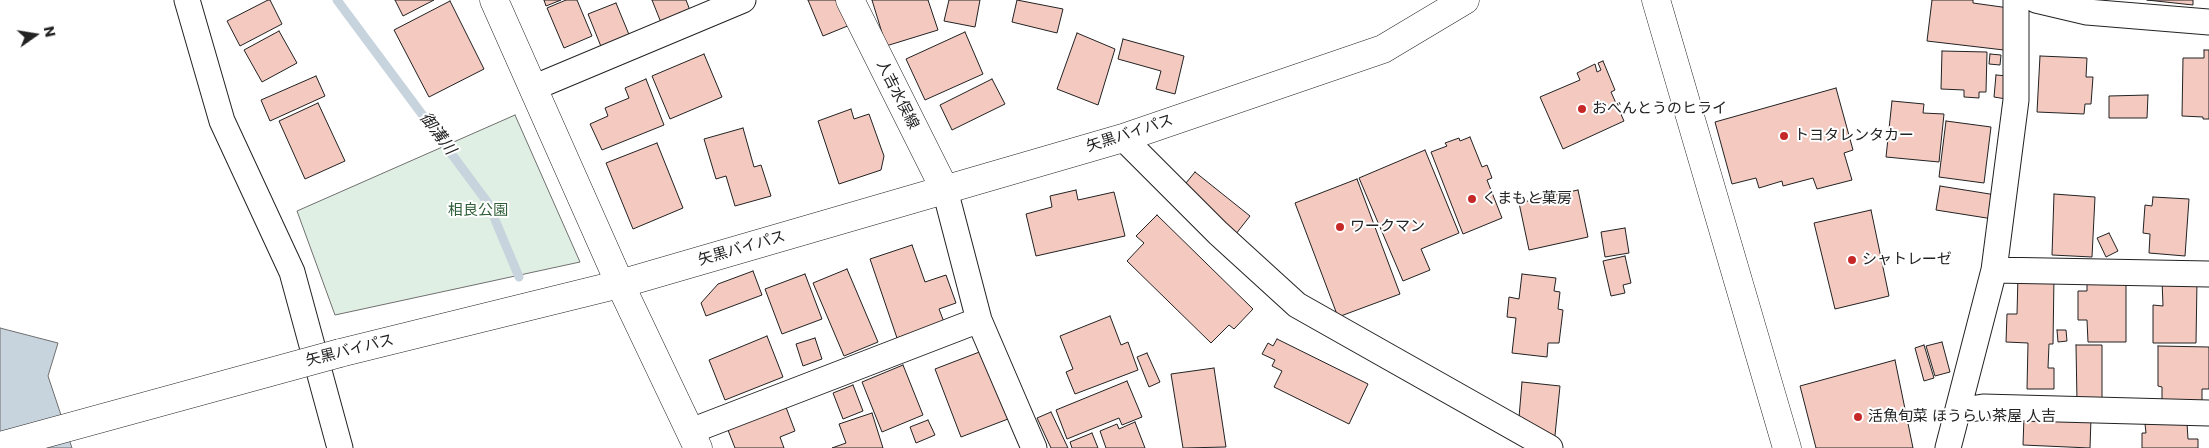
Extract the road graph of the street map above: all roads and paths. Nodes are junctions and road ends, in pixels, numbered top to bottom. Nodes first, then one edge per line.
1 (186, 0) edge
2 (494, 0) edge
3 (743, 0) edge
4 (850, 0) edge
5 (1464, 0) edge
6 (1656, 0) edge
7 (2016, 0) edge
8 (2036, 0) edge
9 (2209, 22) edge
10 (533, 88) junction
11 (1122, 138) junction
12 (945, 190) junction
13 (1994, 270) junction
14 (2209, 274) edge
15 (620, 284) junction
16 (979, 320) junction
17 (1958, 411) junction
18 (2209, 414) edge
19 (695, 439) edge
20 (0, 446) edge
21 (340, 448) edge
22 (1034, 448) edge
23 (1550, 448) edge
24 (1787, 448) edge
25 (1948, 448) edge

1 - 21 street
2 - 10 main road
3 - 10 street
4 - 12 main road, 人吉水俣線
5 - 11 main road, 矢黒バイパス
6 - 24 main road
7 - 13 street
8 - 9 street
10 - 15 main road
11 - 12 main road, 矢黒バイパス
11 - 23 street
12 - 15 main road, 矢黒バイパス
12 - 16 street
13 - 14 street
13 - 17 street
15 - 19 main road
15 - 20 main road, 矢黒バイパス, bridge
16 - 19 street
16 - 22 street
17 - 18 street
17 - 25 street

